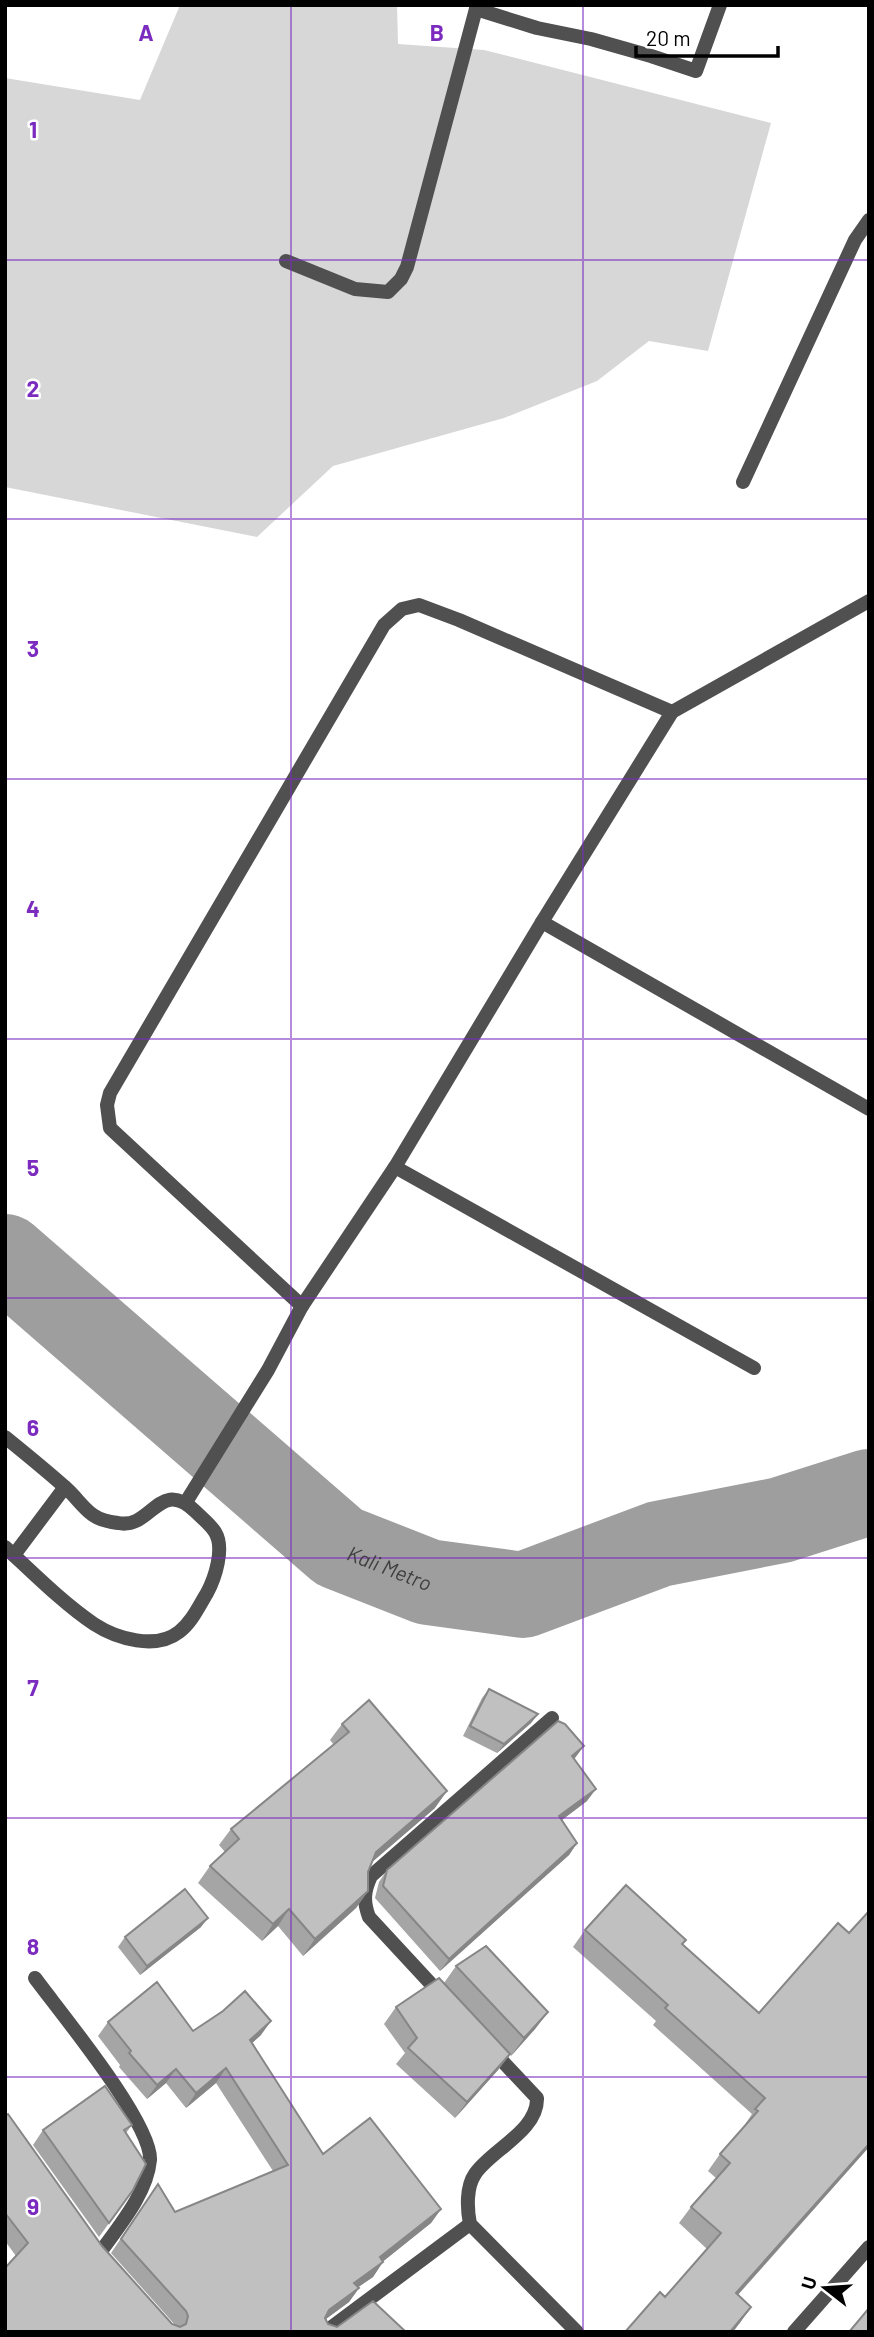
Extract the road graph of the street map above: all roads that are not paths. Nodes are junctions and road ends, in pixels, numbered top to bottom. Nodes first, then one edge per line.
1 (720, 5) edge
2 (477, 7) edge
3 (869, 220) edge
4 (286, 261) dead end
5 (743, 482) dead end
6 (869, 601) edge
7 (672, 712) junction
8 (542, 922) junction
9 (869, 1108) edge
10 (395, 1167) junction
11 (302, 1306) junction
12 (754, 1368) dead end
13 (5, 1437) edge
14 (65, 1487) junction
15 (186, 1502) junction
16 (9, 1551) edge
17 (552, 1718) dead end
18 (36, 1979) dead end
19 (453, 2008) edge
20 (481, 2038) edge
21 (470, 2224) junction
22 (869, 2247) edge
23 (100, 2254) edge
24 (799, 2327) edge
25 (325, 2332) edge
26 (577, 2332) edge
27 (815, 2332) edge

1 - 2 street
2 - 4 street
3 - 5 street
6 - 7 street
7 - 8 street
7 - 11 street
8 - 9 street
8 - 10 street
10 - 11 street
10 - 12 street
11 - 15 street
13 - 14 street
14 - 15 street
14 - 16 street
15 - 16 street
17 - 19 street
18 - 23 street
20 - 21 street
21 - 25 street
21 - 26 street
22 - 24 street
24 - 27 street

